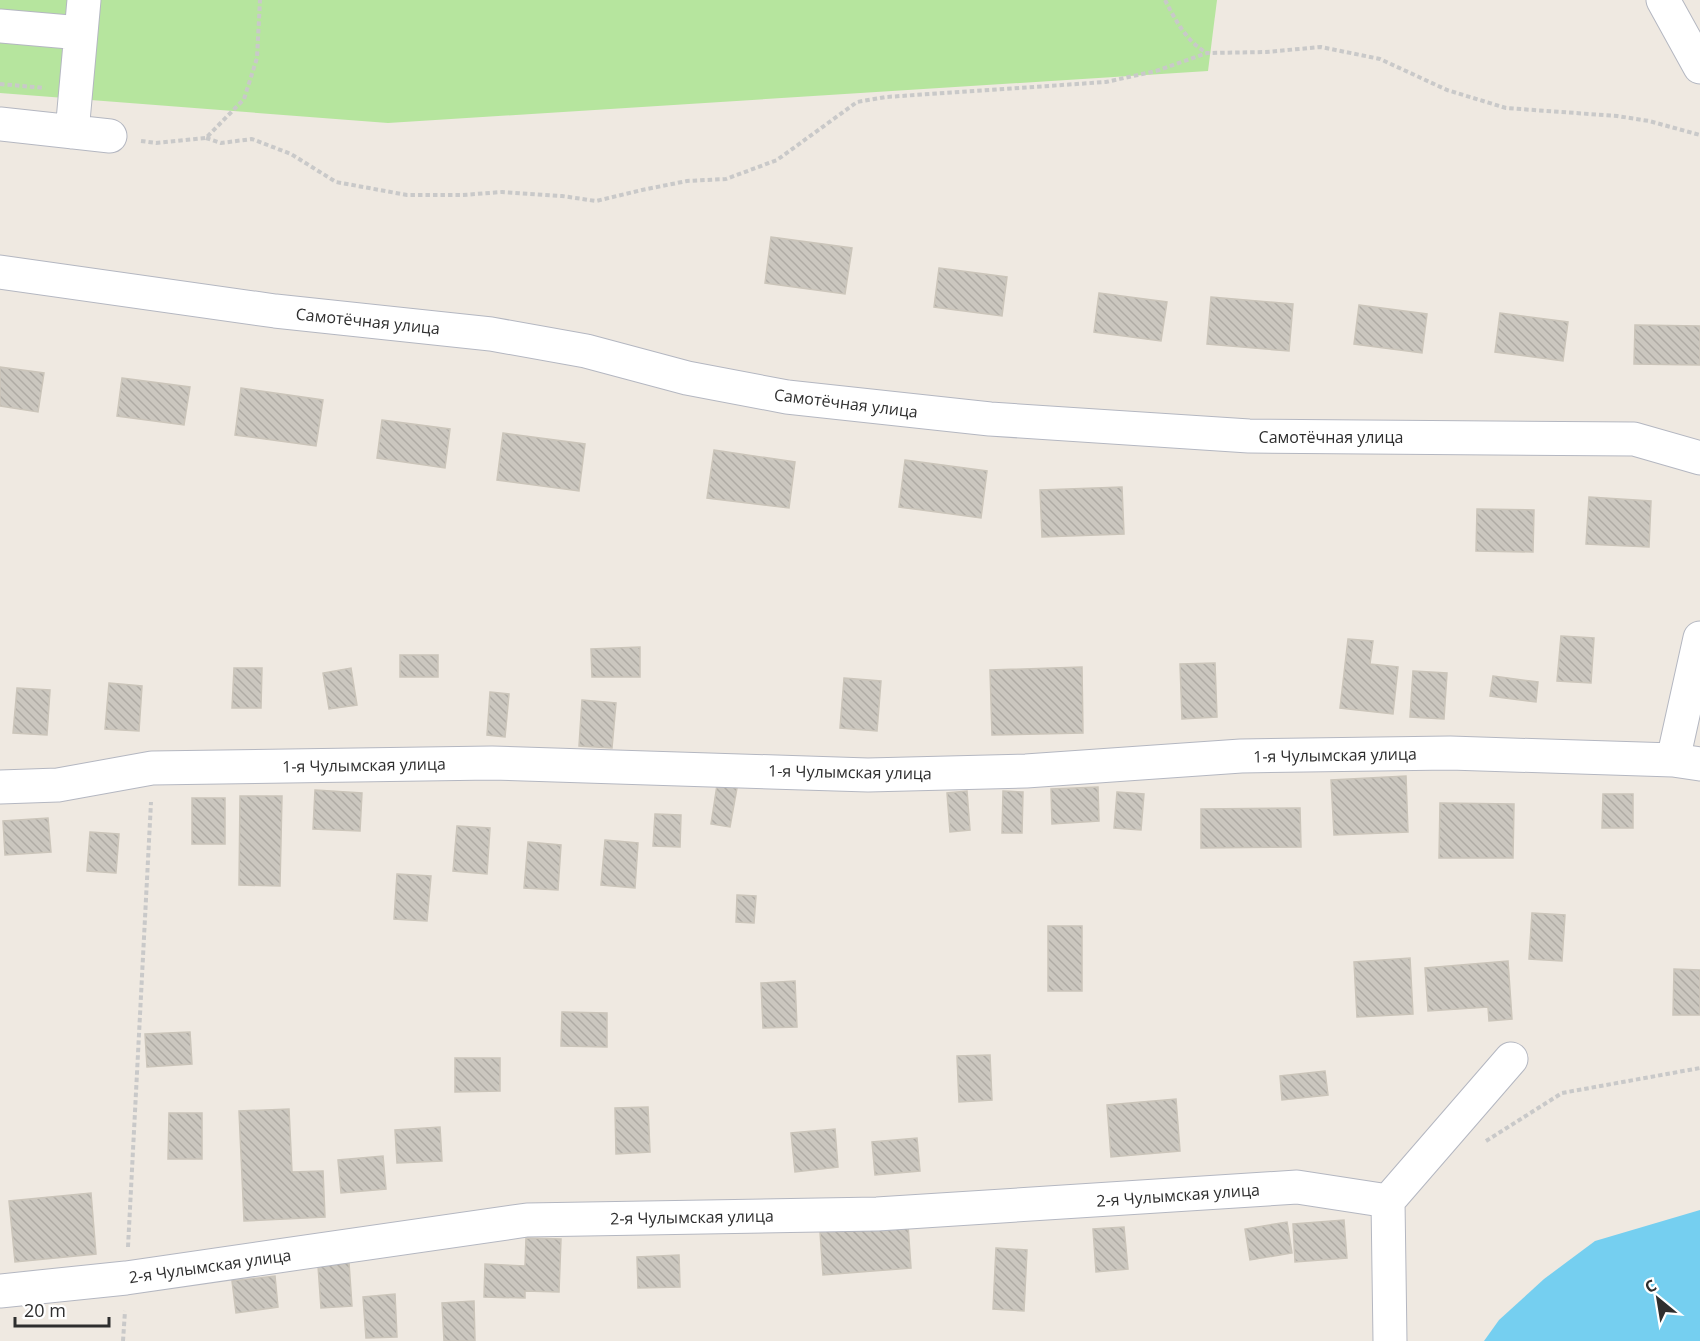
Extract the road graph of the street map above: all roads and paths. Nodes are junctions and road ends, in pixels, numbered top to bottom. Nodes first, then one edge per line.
1 (84, 0) edge
2 (260, 0) edge
3 (1165, 0) edge
4 (1663, 0) edge
5 (0, 26) edge
6 (81, 33) junction
7 (1207, 53) junction
8 (1700, 67) edge
9 (0, 84) edge
10 (76, 90) junction
11 (0, 124) edge
12 (72, 132) junction
13 (1700, 135) edge
14 (111, 136) joint
15 (206, 138) junction
16 (0, 272) edge
17 (1700, 458) edge
18 (1700, 638) edge
19 (1687, 762) edge
20 (152, 768) junction
21 (0, 787) edge
22 (1511, 1059) dead end
23 (1700, 1068) edge
24 (1477, 1147) dead end
25 (1388, 1201) junction
26 (126, 1278) junction
27 (0, 1291) edge
28 (123, 1341) edge
29 (1390, 1341) edge

1 - 6 street
2 - 15 path
3 - 7 path
4 - 8 street
5 - 6 street
6 - 10 street
7 - 13 path
7 - 15 path
9 - 10 path
10 - 12 street
11 - 12 street
12 - 14 street
14 - 15 path
16 - 17 street, Самотёчная улица
18 - 19 street
19 - 20 street, 1-я Чулымская улица
20 - 21 street, 1-я Чулымская улица
20 - 26 path
22 - 25 street
23 - 24 path
25 - 26 street, 2-я Чулымская улица
25 - 29 street
26 - 27 street, 2-я Чулымская улица
26 - 28 path

